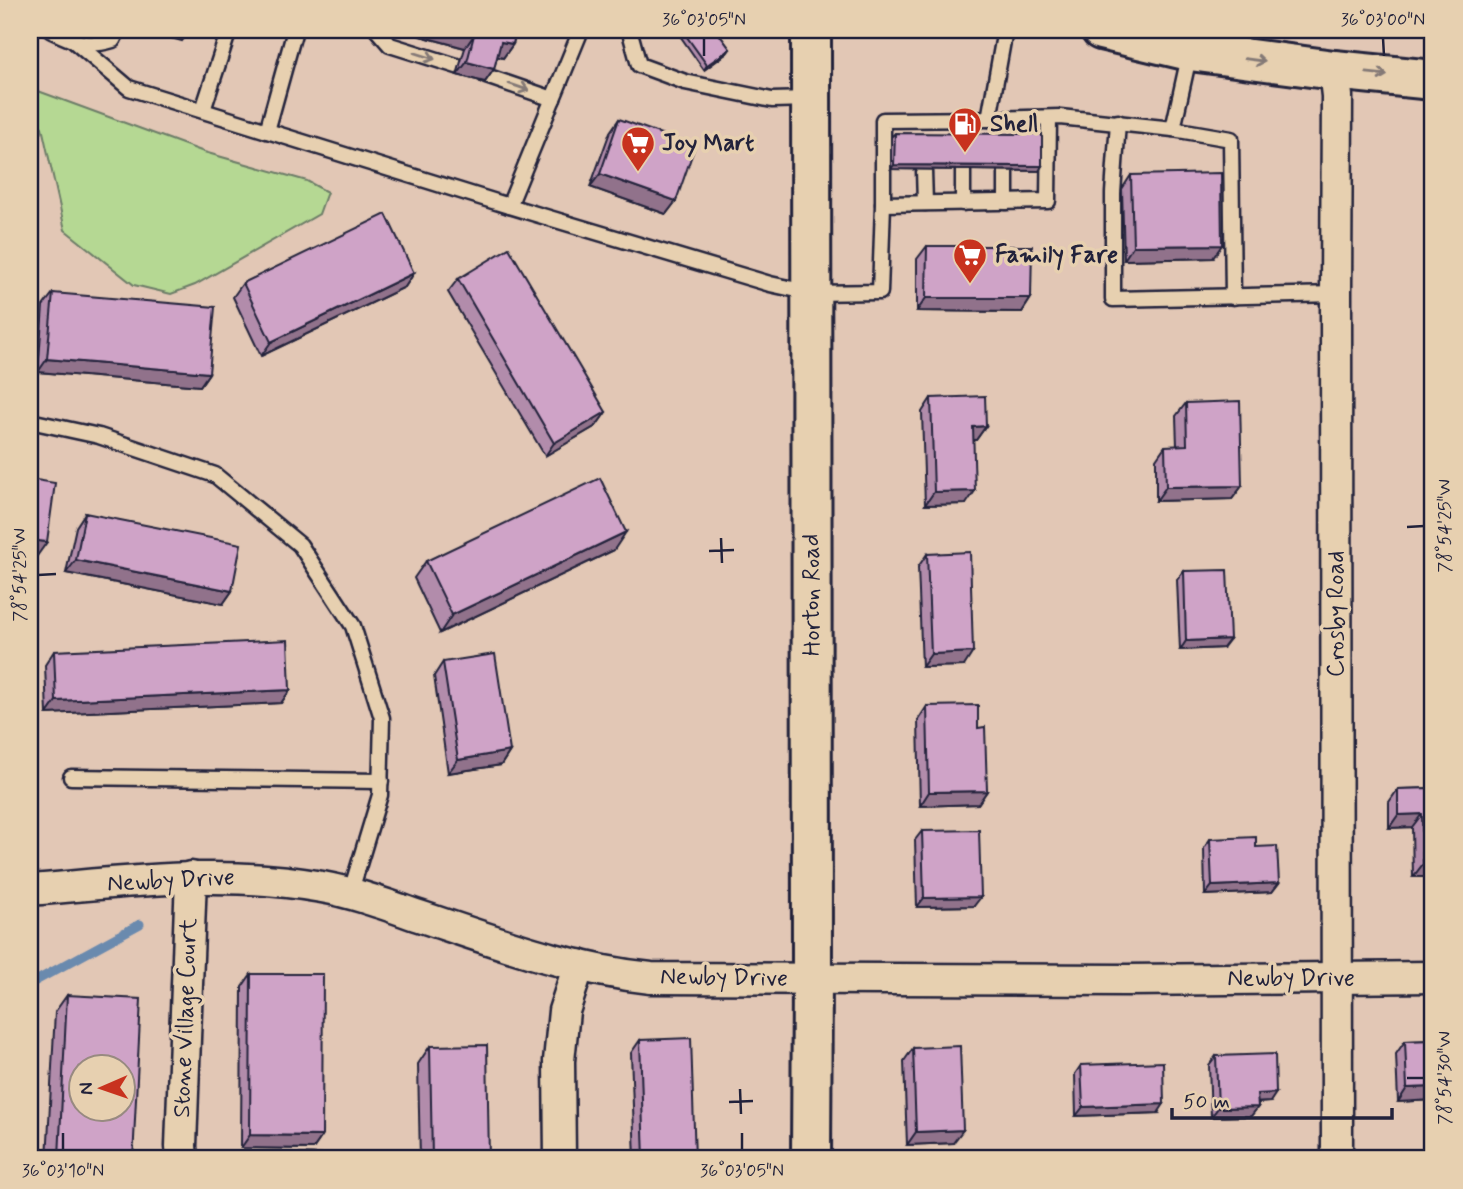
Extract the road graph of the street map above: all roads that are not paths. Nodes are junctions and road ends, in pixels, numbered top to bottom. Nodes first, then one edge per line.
1 (50, 30) edge
2 (118, 30) edge
3 (229, 30) edge
4 (295, 30) edge
5 (377, 30) edge
6 (580, 30) edge
7 (631, 30) edge
8 (811, 30) edge
9 (1005, 30) edge
10 (1101, 30) edge
11 (75, 42) junction
12 (1190, 51) junction
13 (460, 67) dead end
14 (1334, 70) junction
15 (486, 76) edge
16 (1433, 80) edge
17 (553, 99) junction
18 (810, 99) junction
19 (203, 110) junction
20 (1049, 118) junction
21 (925, 119) junction
22 (964, 119) junction
23 (989, 119) junction
24 (1118, 122) junction
25 (1173, 129) junction
26 (267, 131) junction
27 (924, 138) edge
28 (964, 138) edge
29 (924, 170) edge
30 (963, 170) edge
31 (1006, 170) edge
32 (963, 202) junction
33 (1006, 202) junction
34 (925, 203) junction
35 (883, 204) junction
36 (509, 206) junction
37 (811, 293) junction
38 (1336, 294) junction
39 (1233, 297) junction
40 (30, 421) edge
41 (71, 777) dead end
42 (381, 781) junction
43 (191, 877) junction
44 (30, 890) edge
45 (349, 894) junction
46 (579, 965) junction
47 (1336, 977) junction
48 (1433, 978) edge
49 (812, 979) junction
50 (182, 1159) edge
51 (560, 1159) edge
52 (811, 1159) edge
53 (1337, 1159) edge

1 - 11 lane
2 - 11 lane
3 - 19 lane
4 - 26 lane
5 -> 13 lane
6 - 17 lane
7 - 18 lane
8 - 18 main road, Horton Road
9 - 23 lane
10 - 12 main road
11 - 19 lane
12 -> 14 main road
12 - 25 lane
14 -> 16 main road
14 - 38 street, Crosby Road
15 -> 17 lane
17 - 36 lane
18 - 37 main road, Horton Road
19 - 26 lane
20 - 23 lane
20 - 24 lane
20 - 33 lane
21 - 22 lane
21 - 27 lane
21 - 35 lane
22 - 23 lane
22 - 28 lane
24 - 25 lane
24 - 39 lane
25 - 39 lane
26 - 36 lane
29 - 34 lane
30 - 32 lane
31 - 33 lane
32 - 33 lane
32 - 34 lane
34 - 35 lane
35 - 37 lane
36 - 37 lane
37 - 49 main road, Horton Road
38 - 39 lane
38 - 47 street, Crosby Road
40 - 42 lane
41 - 42 lane
42 - 45 lane
43 - 44 street, Newby Drive
43 - 45 street, Newby Drive
43 - 50 street, Stone Village Court
45 - 46 street, Newby Drive
46 - 49 street, Newby Drive
46 - 51 street
47 - 48 street, Newby Drive
47 - 49 street, Newby Drive
47 - 53 street, Crosby Road
49 - 52 main road, Horton Road

